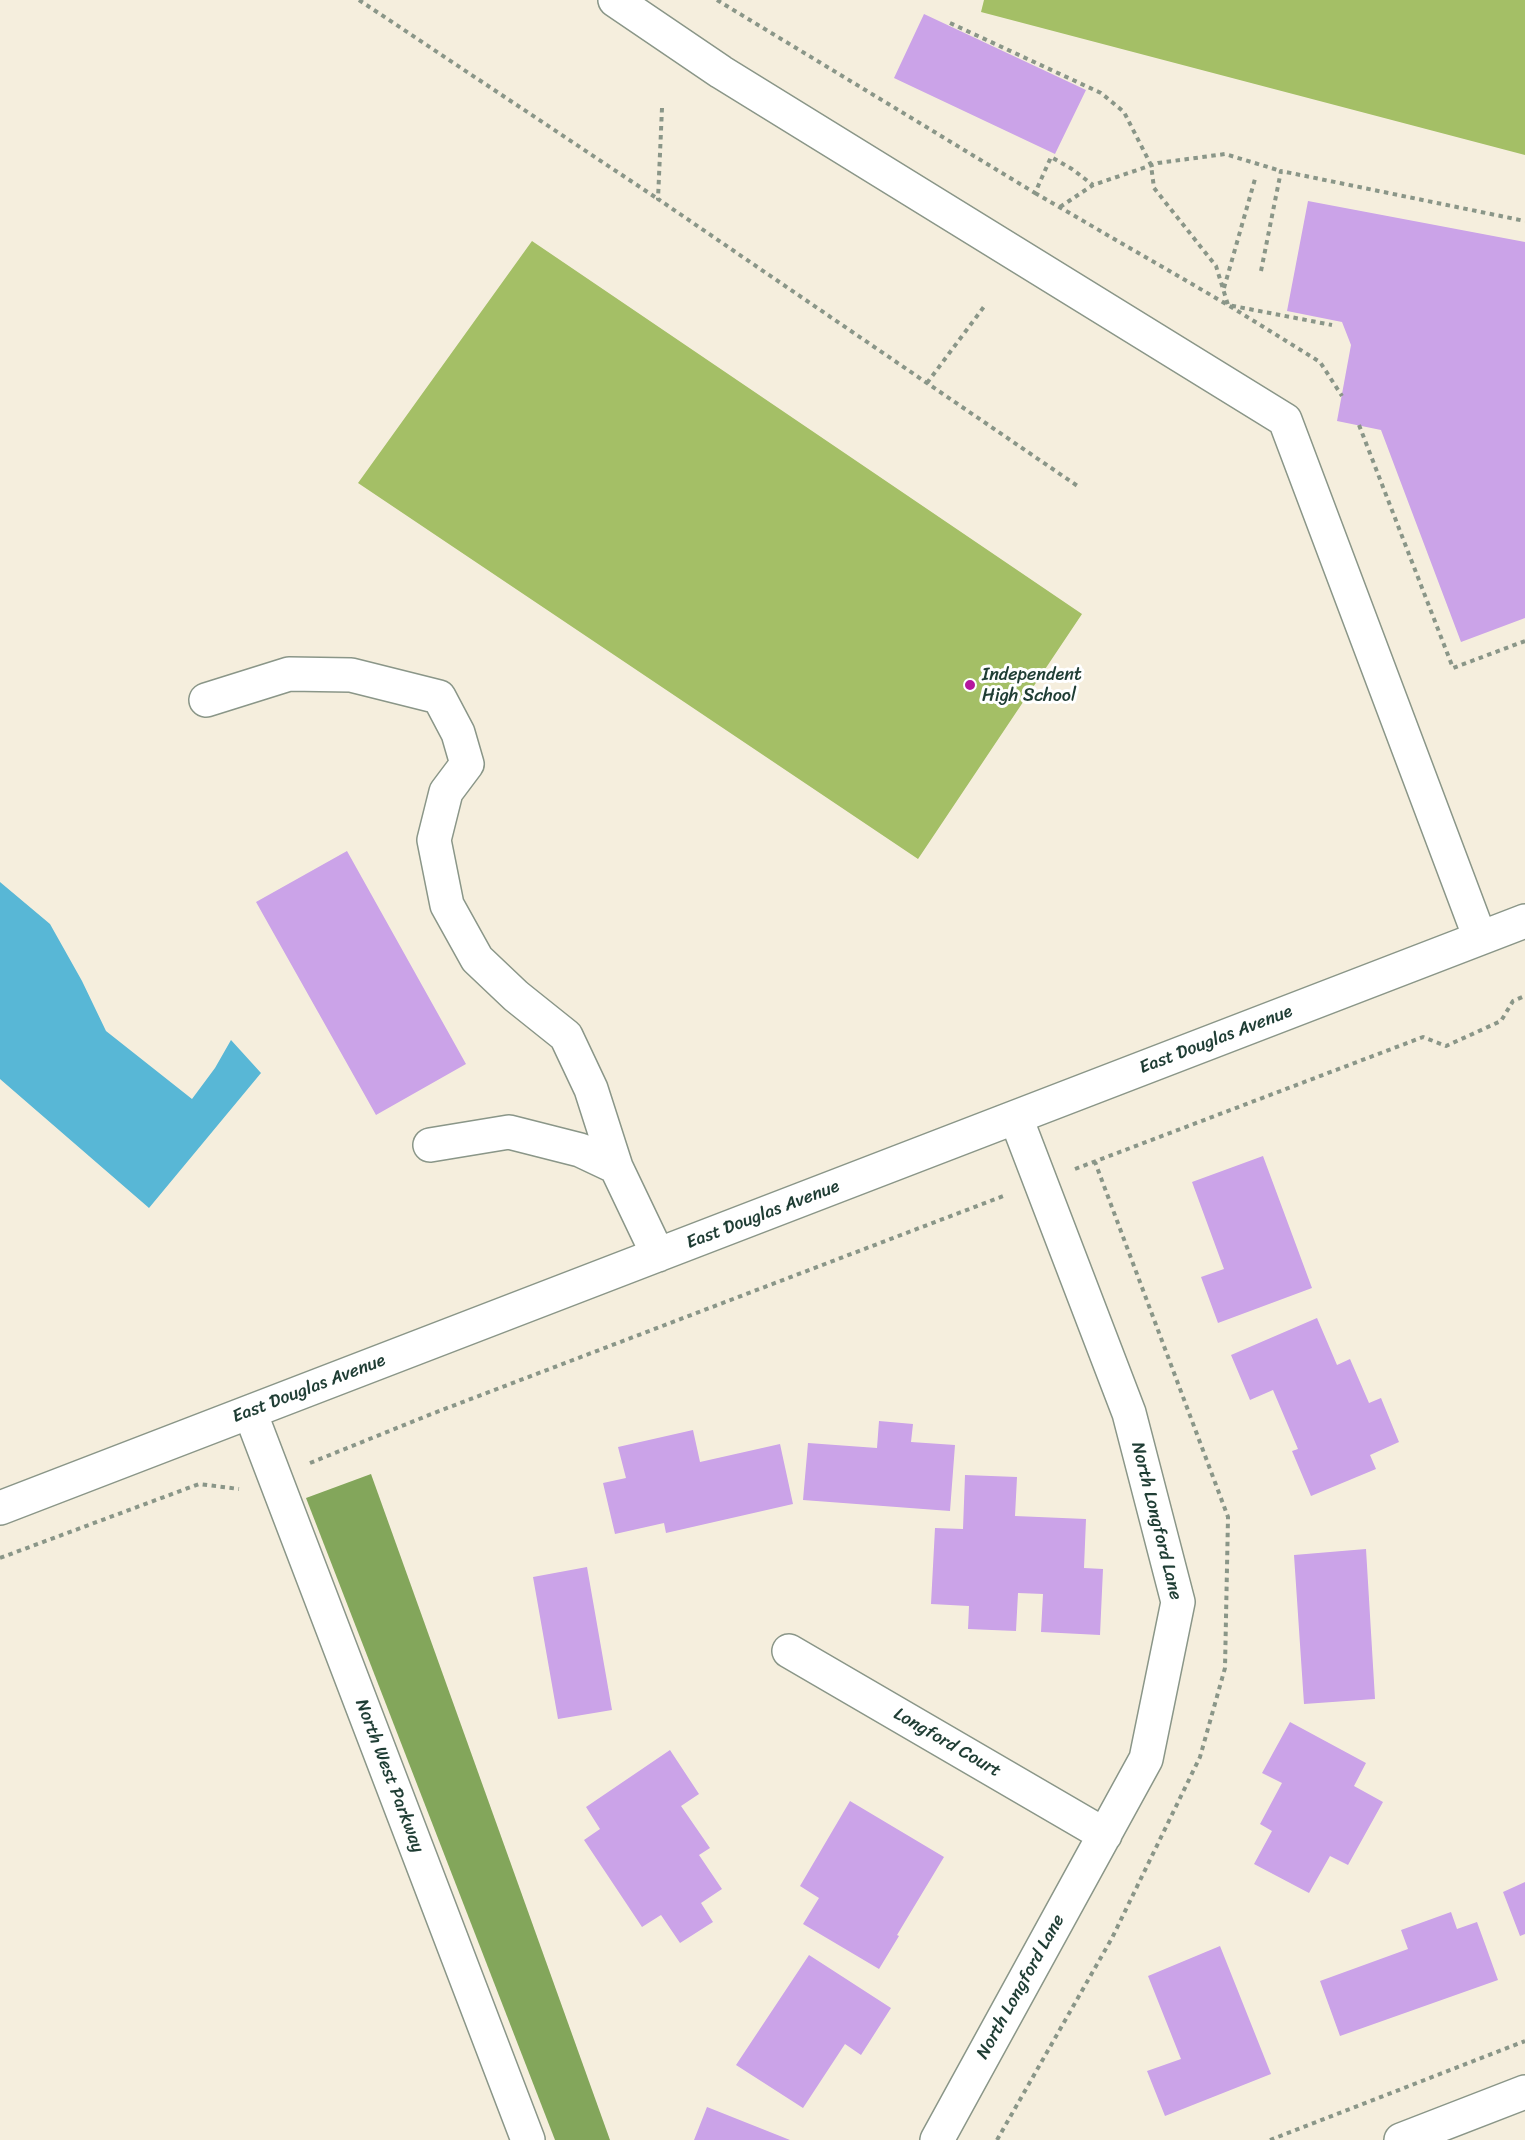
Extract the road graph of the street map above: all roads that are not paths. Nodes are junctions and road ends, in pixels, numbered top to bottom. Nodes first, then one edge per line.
1 (615, 0) edge
2 (206, 700) dead end
3 (1525, 921) edge
4 (1480, 938) junction
5 (1017, 1118) junction
6 (430, 1145) dead end
7 (616, 1167) junction
8 (658, 1255) junction
9 (250, 1412) junction
10 (0, 1508) edge
11 (789, 1650) dead end
12 (1105, 1835) junction
13 (1525, 2092) edge
14 (528, 2140) edge
15 (937, 2140) edge
16 (1401, 2140) edge

1 - 4 street
2 - 7 street
3 - 4 street, East Douglas Avenue
4 - 5 street, East Douglas Avenue
5 - 8 street, East Douglas Avenue
5 - 12 street, North Longford Lane
6 - 7 street
7 - 8 street
8 - 9 street, East Douglas Avenue
9 - 10 street, East Douglas Avenue
9 - 14 street, North West Parkway
11 - 12 street, Longford Court
12 - 15 street, North Longford Lane
13 - 16 street

